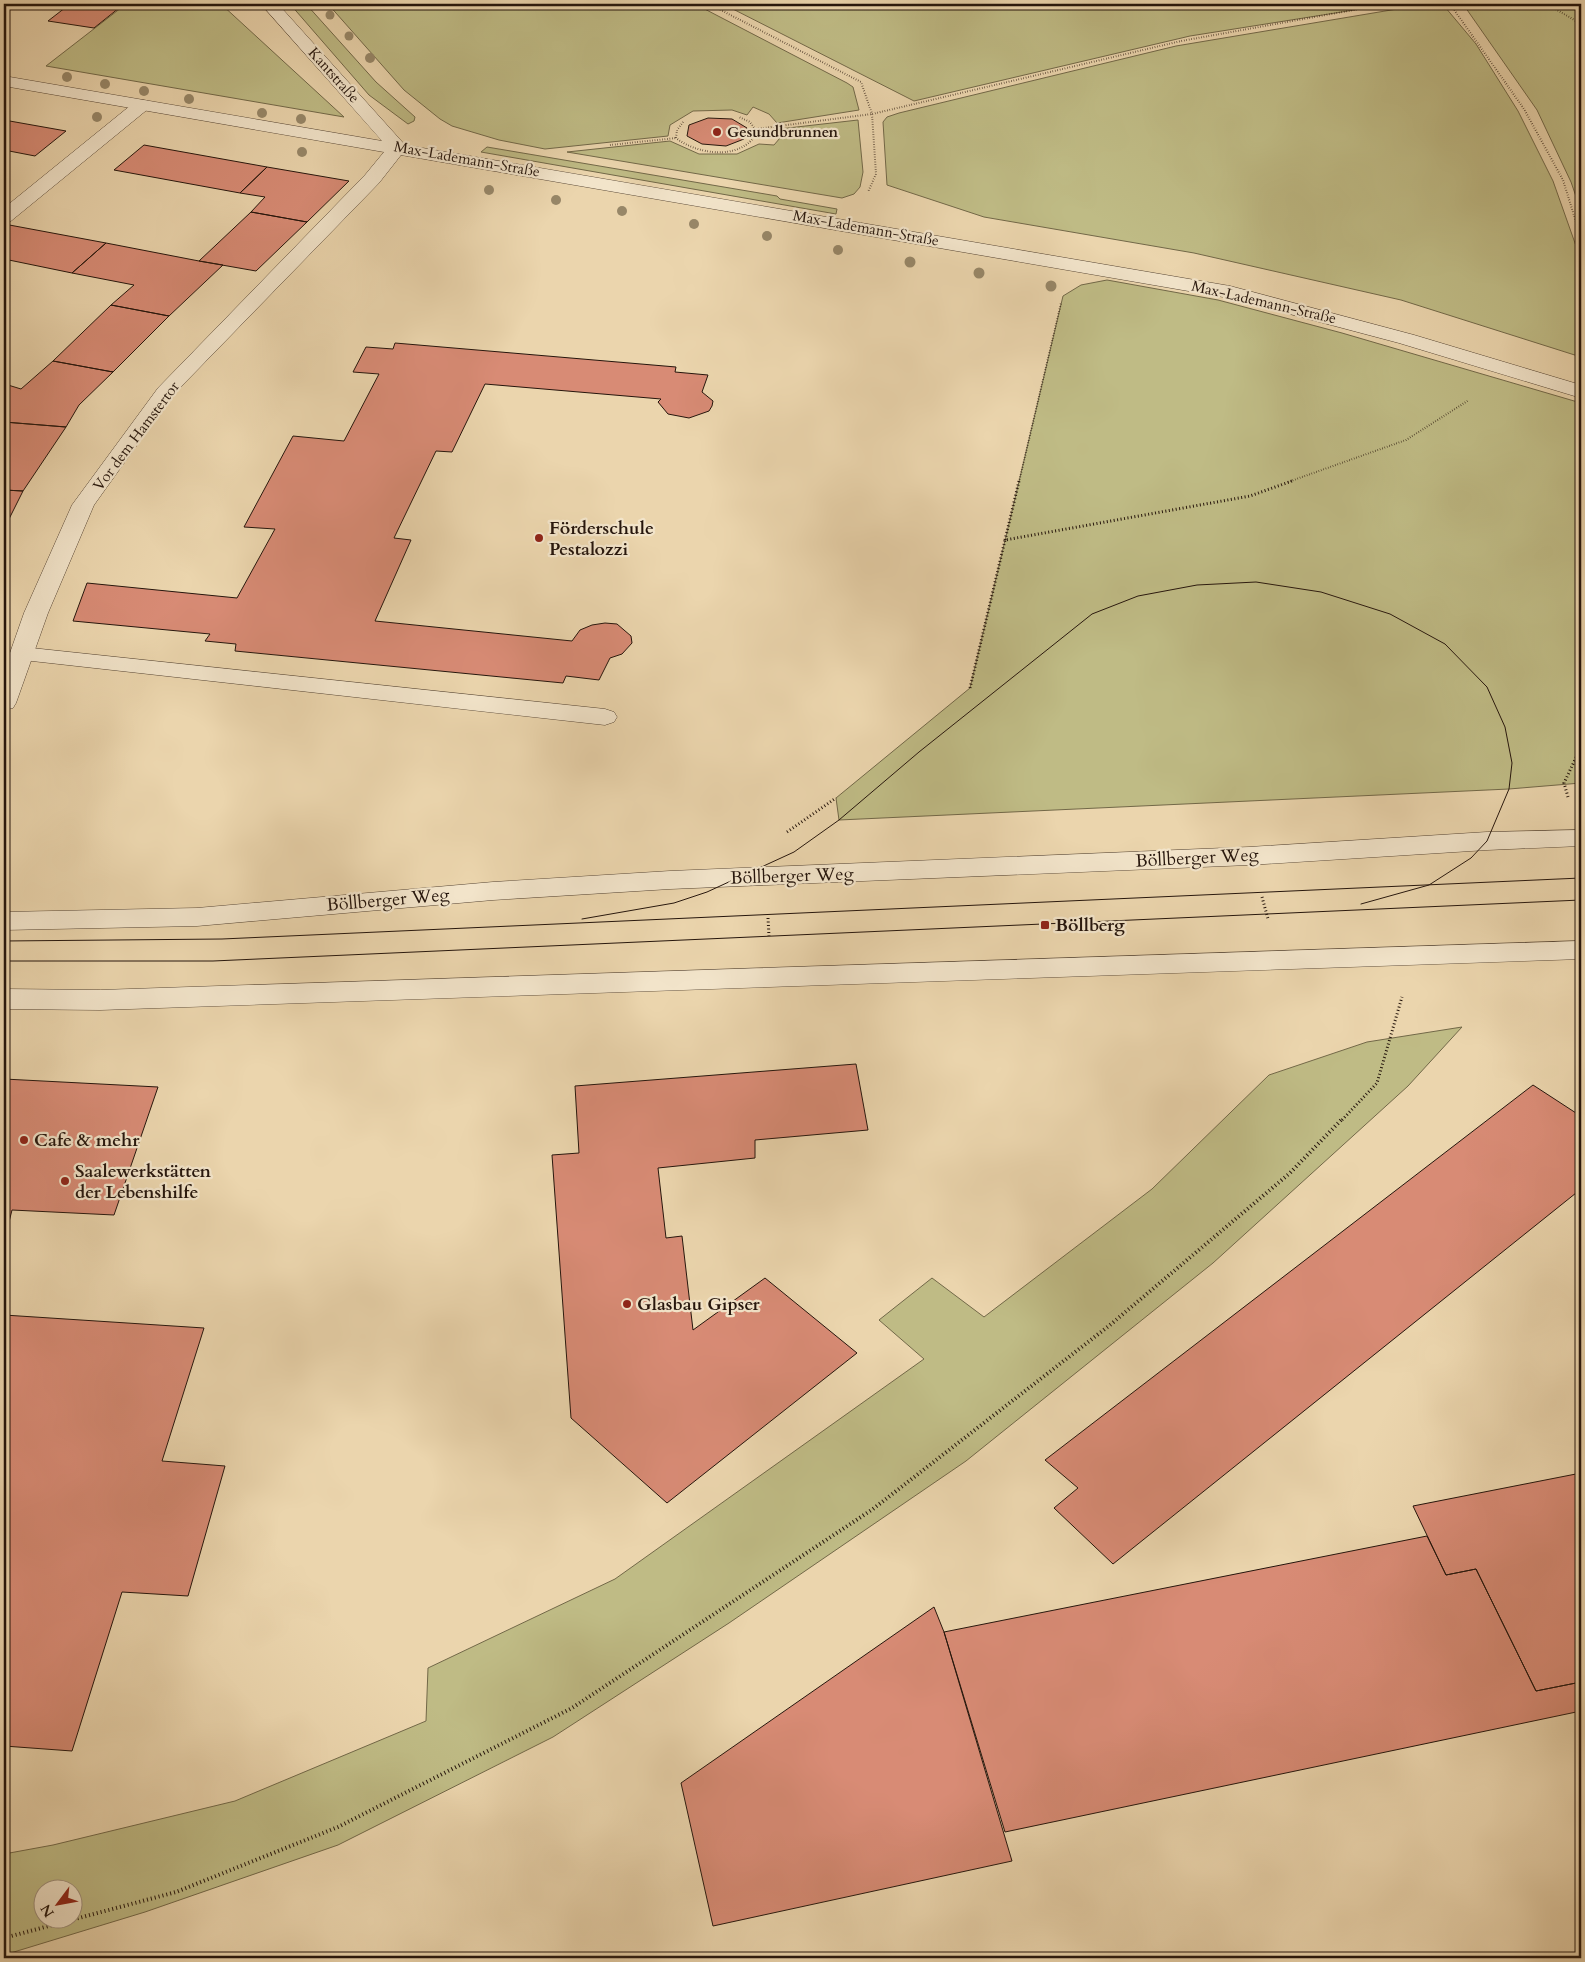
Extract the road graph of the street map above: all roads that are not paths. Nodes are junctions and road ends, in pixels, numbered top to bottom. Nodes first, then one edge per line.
1 (269, 4) edge
2 (4, 81) edge
3 (142, 105) junction
4 (398, 147) junction
5 (4, 217) edge
6 (1581, 392) edge
7 (22, 654) junction
8 (4, 703) edge
9 (605, 717) dead end
10 (1581, 838) edge
11 (4, 921) edge
12 (1581, 950) edge
13 (4, 999) edge

1 - 4 street, Kantstraße
2 - 3 street, Max-Lademann-Straße
3 - 4 street, Max-Lademann-Straße
3 - 5 street
4 - 6 street, Max-Lademann-Straße
4 - 7 street, Vor dem Hamstertor
7 - 8 street, Vor dem Hamstertor
7 - 9 street
10 - 11 street, Böllberger Weg
12 - 13 street

